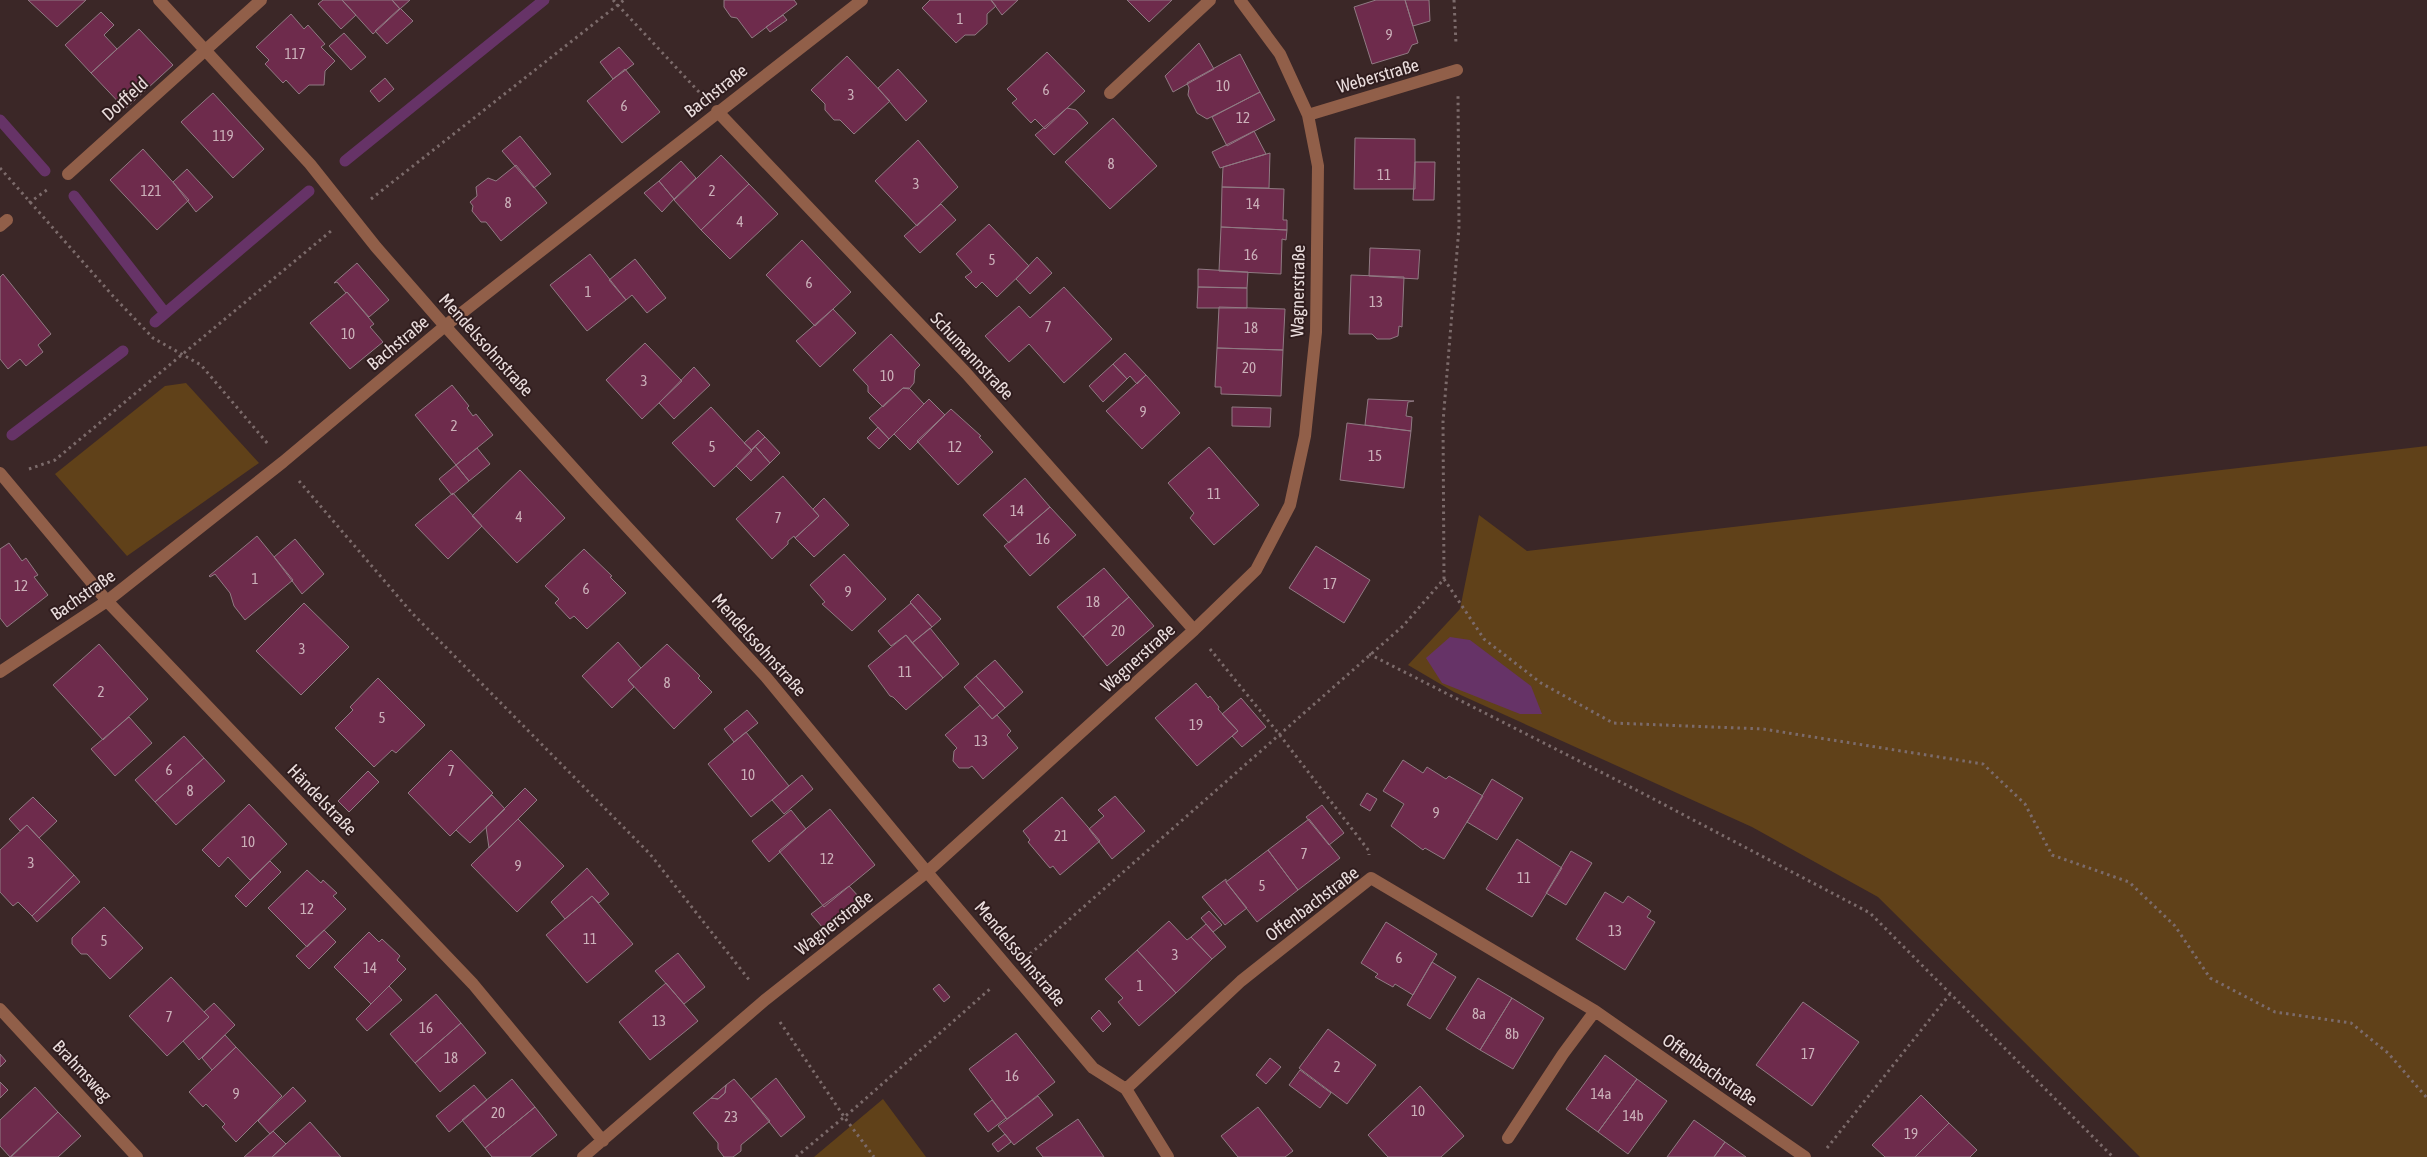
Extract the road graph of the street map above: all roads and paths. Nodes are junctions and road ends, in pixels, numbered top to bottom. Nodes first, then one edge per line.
1 (159, 0) edge
2 (261, 0) edge
3 (613, 0) edge
4 (624, 0) edge
5 (862, 0) edge
6 (1210, 0) edge
7 (1240, 0) edge
8 (1454, 0) edge
9 (617, 5) junction
10 (205, 49) junction
11 (1458, 70) junction
12 (1110, 93) dead end
13 (717, 111) junction
14 (1308, 114) junction
15 (0, 168) edge
16 (68, 174) joint
17 (30, 203) junction
18 (350, 216) junction
19 (4, 223) edge
20 (445, 326) junction
21 (184, 356) junction
22 (272, 449) dead end
23 (0, 473) edge
24 (300, 482) dead end
25 (10, 488) junction
26 (1444, 579) junction
27 (107, 601) junction
28 (1194, 630) junction
29 (1370, 654) junction
30 (0, 672) edge
31 (1279, 734) junction
32 (927, 872) junction
33 (1371, 878) junction
34 (1012, 970) junction
35 (752, 983) dead end
36 (1950, 994) junction
37 (0, 1009) edge
38 (1595, 1011) junction
39 (777, 1017) dead end
40 (1126, 1089) junction
41 (2427, 1098) edge
42 (844, 1118) junction
43 (1508, 1138) dead end
44 (603, 1141) junction
45 (1826, 1149) dead end
46 (137, 1157) edge
47 (583, 1157) edge
48 (796, 1157) edge
49 (874, 1157) edge
50 (1168, 1157) edge
51 (1805, 1157) edge
52 (2113, 1157) edge

1 - 10 street
2 - 10 street, Dorffeld
3 - 9 path
4 - 9 path
5 - 13 street, Bachstraße
6 - 12 street
7 - 14 street, Wagnerstraße
8 - 11 path
9 - 13 path
9 - 18 path
10 - 16 street, Dorffeld
10 - 18 street, Mendelssohnstraße
11 - 14 street, Weberstraße
11 - 26 path
13 - 20 street, Bachstraße
13 - 28 street, Schumannstraße
14 - 28 street, Wagnerstraße
15 - 17 path
16 - 17 path
17 - 19 path
17 - 21 path
18 - 20 street, Mendelssohnstraße
18 - 21 path
20 - 27 street, Bachstraße
20 - 32 street, Mendelssohnstraße
21 - 22 path
21 - 25 path
23 - 25 street, Händelstraße
24 - 35 path
25 - 27 street, Händelstraße
26 - 29 path
26 - 41 path
27 - 30 street, Bachstraße
27 - 44 street, Händelstraße
28 - 31 path
28 - 32 street, Wagnerstraße
29 - 31 path
29 - 36 path
31 - 33 path
31 - 34 path
32 - 34 street, Mendelssohnstraße
32 - 44 street, Wagnerstraße
33 - 38 street, Offenbachstraße
33 - 40 street, Offenbachstraße
34 - 40 street, Mendelssohnstraße
34 - 42 path
36 - 45 path
36 - 52 path
37 - 46 street, Brahmsweg
38 - 43 street
38 - 51 street, Offenbachstraße
39 - 42 path
40 - 50 street, Mendelssohnstraße
42 - 48 path
42 - 49 path
44 - 47 street, Wagnerstraße

